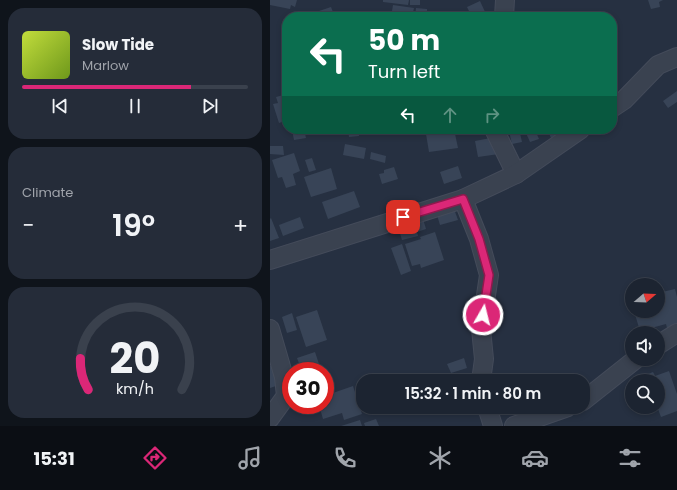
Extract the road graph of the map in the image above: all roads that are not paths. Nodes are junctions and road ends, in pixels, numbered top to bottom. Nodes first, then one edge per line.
1 (505, 0) edge
2 (504, 12) edge
3 (677, 57) edge
4 (617, 105) edge
5 (496, 134) edge
6 (574, 134) edge
7 (516, 174) junction
8 (463, 199) junction
9 (270, 260) edge
10 (270, 329) edge
11 (677, 333) edge
12 (665, 341) edge
13 (627, 366) edge
14 (483, 374) edge
15 (590, 395) edge
16 (489, 414) edge
17 (548, 414) edge
18 (270, 418) edge
19 (493, 426) edge
20 (514, 426) edge

1 - 2 street
3 - 4 street
5 - 7 street
6 - 7 street
7 - 8 street
8 - 9 street
8 - 14 street
10 - 18 street
11 - 12 street
13 - 15 street
16 - 19 street
17 - 20 street

